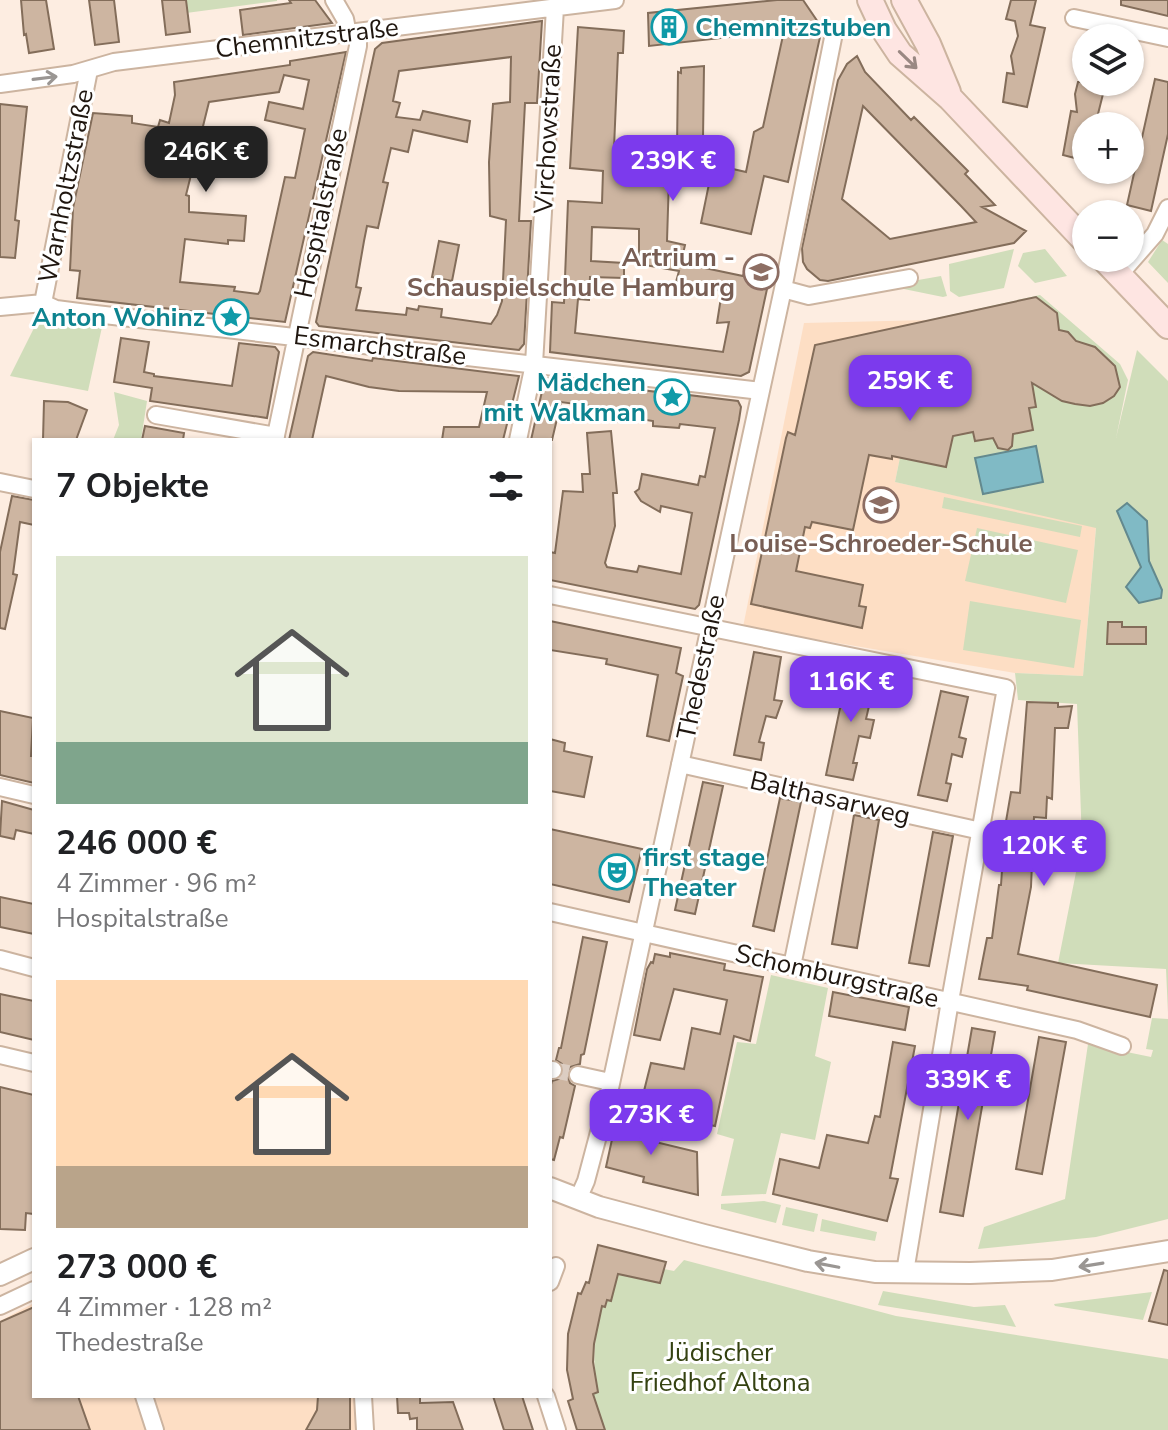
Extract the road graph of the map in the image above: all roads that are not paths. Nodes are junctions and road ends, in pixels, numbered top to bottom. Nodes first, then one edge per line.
1 (334, 0) edge
2 (615, 0) edge
3 (870, 0) edge
4 (904, 0) edge
5 (589, 2) edge
6 (555, 8) junction
7 (1074, 18) dead end
8 (353, 33) junction
9 (833, 38) dead end
10 (1168, 38) edge
11 (89, 70) junction
12 (0, 84) edge
13 (950, 98) junction
14 (1168, 208) edge
15 (1072, 227) edge
16 (1144, 242) edge
17 (1118, 272) edge
18 (909, 278) dead end
19 (783, 289) junction
20 (43, 303) junction
21 (0, 307) edge
22 (1168, 326) edge
23 (298, 336) junction
24 (534, 364) junction
25 (761, 391) junction
26 (156, 415) dead end
27 (275, 438) edge
28 (518, 438) edge
29 (0, 482) edge
30 (32, 489) edge
31 (552, 595) edge
32 (709, 629) junction
33 (680, 764) junction
34 (0, 787) edge
35 (32, 795) edge
36 (827, 798) junction
37 (981, 831) junction
38 (552, 912) edge
39 (643, 933) junction
40 (0, 959) edge
41 (792, 966) junction
42 (32, 967) edge
43 (950, 1001) junction
44 (1122, 1046) dead end
45 (0, 1055) edge
46 (32, 1063) edge
47 (578, 1075) tunnel mouth
48 (610, 1082) junction
49 (552, 1189) edge
50 (578, 1199) junction
51 (1168, 1251) edge
52 (32, 1260) edge
53 (905, 1272) junction
54 (0, 1275) edge
55 (32, 1291) edge
56 (0, 1306) edge
57 (145, 1398) edge
58 (363, 1398) edge
59 (547, 1398) edge
60 (155, 1430) edge
61 (365, 1430) edge
62 (557, 1430) edge

1 - 8 street
2 - 5 street, Chemnitzstraße
3 -> 13 main road
4 - 13 main road
5 - 6 street, Chemnitzstraße
6 - 8 street, Chemnitzstraße
6 - 24 street, Virchowstraße
7 - 10 street
8 - 11 street, Chemnitzstraße
8 - 23 street, Hospitalstraße
9 - 19 street, Thedestraße
12 -> 11 street, Chemnitzstraße
11 - 20 street, Warnholtzstraße
13 - 15 main road
14 - 16 street
17 - 22 main road
18 - 19 street
19 - 25 street, Thedestraße
20 - 21 street, Esmarchstraße
20 - 23 street, Esmarchstraße
23 - 24 street, Esmarchstraße
23 - 27 street, Hospitalstraße
24 - 25 street, Esmarchstraße
24 - 28 street, Virchowstraße
25 - 32 street, Thedestraße
26 - 27 street
29 - 30 street
31 - 32 street
32 - 33 street, Thedestraße
32 - 37 street
33 - 36 street, Balthasarweg
33 - 39 street, Thedestraße
34 - 35 street
36 - 37 street, Balthasarweg
36 - 41 street
37 - 43 street
38 - 39 street, Schomburgstraße
39 - 41 street, Schomburgstraße
39 - 48 street, Thedestraße
40 - 42 street
41 - 43 street, Schomburgstraße
43 - 44 street, Schomburgstraße
43 - 53 street
45 - 46 street
47 - 48 street
48 - 50 street, Thedestraße
49 - 50 street
53 -> 50 street
51 -> 53 street
52 - 54 street
55 - 56 street
57 - 60 street
58 - 61 street
59 - 62 street

